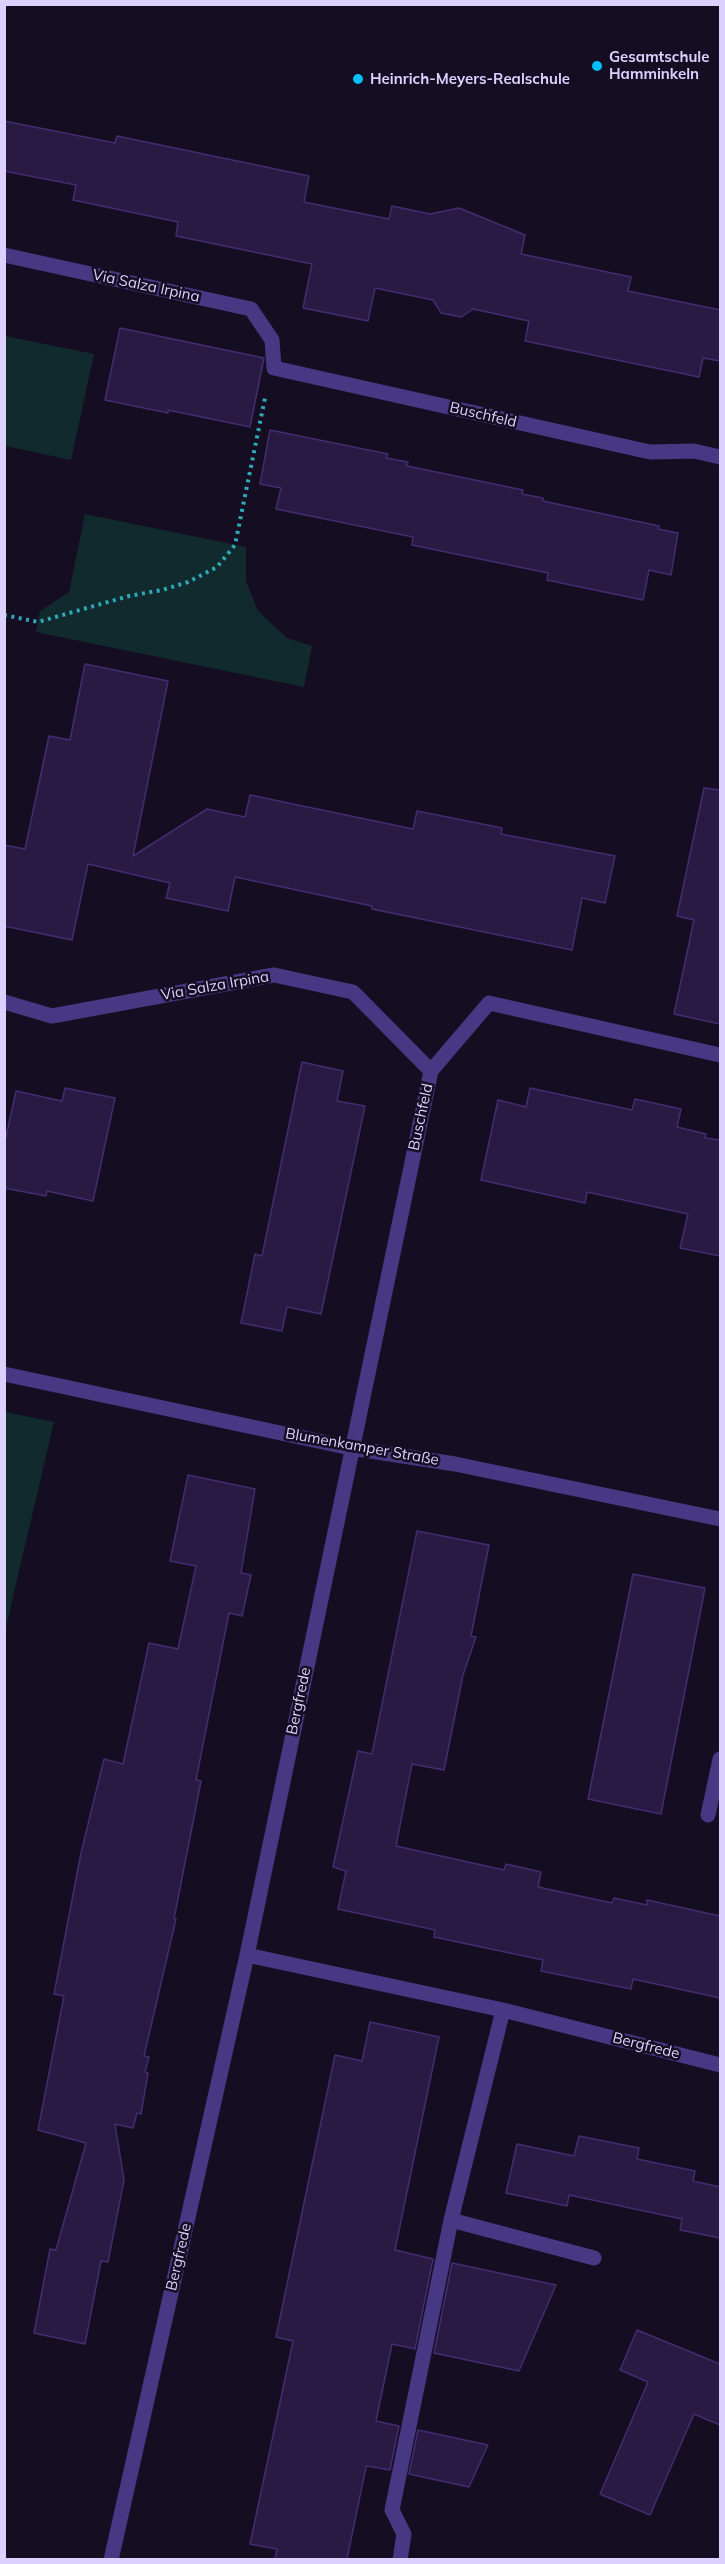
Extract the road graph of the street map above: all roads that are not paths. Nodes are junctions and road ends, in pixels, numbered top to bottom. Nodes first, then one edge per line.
1 (4, 255) edge
2 (274, 368) joint
3 (720, 457) edge
4 (4, 1002) edge
5 (720, 1055) edge
6 (431, 1071) junction
7 (4, 1374) edge
8 (351, 1448) junction
9 (720, 1519) edge
10 (720, 1759) edge
11 (708, 1815) dead end
12 (248, 1955) junction
13 (502, 2010) junction
14 (720, 2065) edge
15 (451, 2220) junction
16 (594, 2258) dead end
17 (111, 2559) edge
18 (400, 2559) edge

1 - 2 street, Via Salza Irpina
2 - 3 street, Buschfeld
4 - 6 street, Via Salza Irpina
5 - 6 street, Buschfeld
6 - 8 street, Buschfeld
7 - 8 street, Blumenkamper Straße
8 - 9 street, Blumenkamper Straße
8 - 12 street, Bergfrede
10 - 11 street
12 - 13 street, Bergfrede
12 - 17 street, Bergfrede
13 - 14 street, Bergfrede
13 - 15 street
15 - 16 street
15 - 18 street

